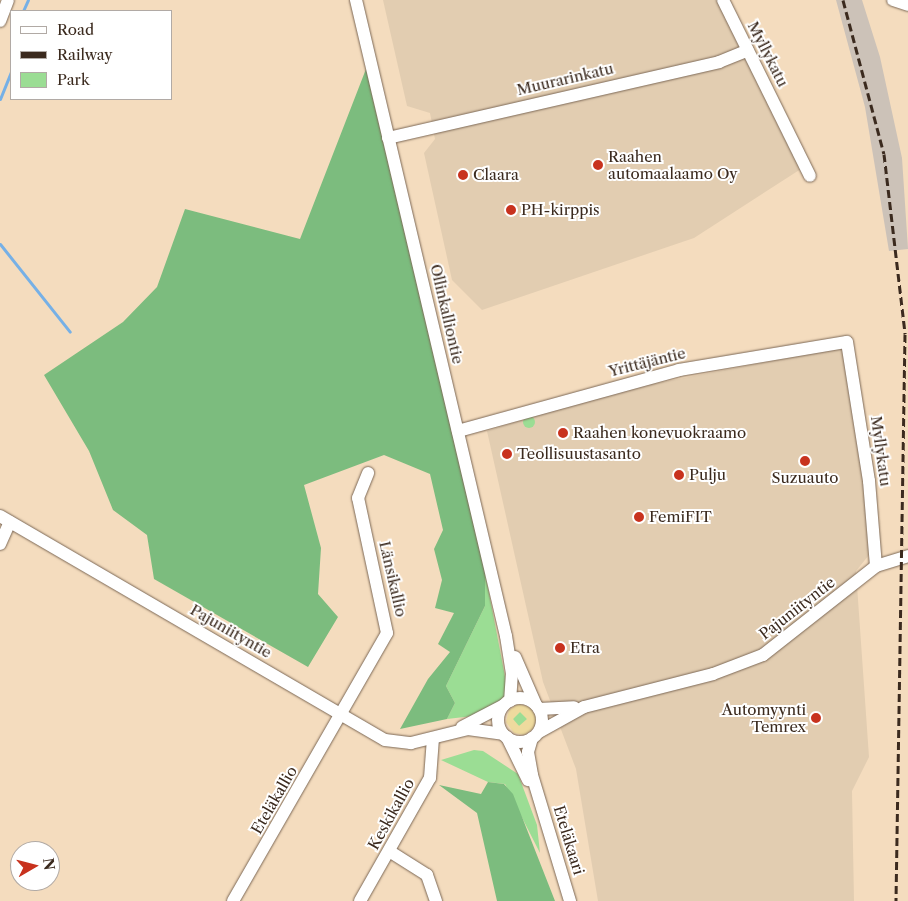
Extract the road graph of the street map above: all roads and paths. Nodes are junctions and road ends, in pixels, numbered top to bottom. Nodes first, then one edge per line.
1 (8, 0) edge
2 (356, 0) edge
3 (723, 0) edge
4 (893, 0) edge
5 (908, 5) edge
6 (0, 21) edge
7 (748, 50) junction
8 (388, 138) junction
9 (810, 176) dead end
10 (847, 342) joint
11 (458, 431) junction
12 (368, 473) dead end
13 (5, 519) edge
14 (0, 544) edge
15 (908, 556) edge
16 (876, 566) junction
17 (506, 636) junction
18 (507, 703) junction
19 (538, 707) junction
20 (584, 707) junction
21 (343, 715) junction
22 (454, 732) junction
23 (535, 735) junction
24 (505, 736) junction
25 (433, 738) junction
26 (536, 790) junction
27 (390, 852) junction
28 (233, 901) edge
29 (360, 901) edge
30 (436, 901) edge
31 (570, 901) edge

1 - 6 street
2 - 8 street, Ollinkalliontie
3 - 7 street, Myllykatu
4 - 5 street
7 - 8 street, Muurarinkatu
7 - 9 street, Myllykatu
8 - 11 street, Ollinkalliontie
10 - 11 street, Yrittäjäntie
10 - 16 street, Myllykatu
11 - 17 street, Ollinkalliontie
12 - 21 street, Länsikallio
13 - 14 street
13 - 21 street, Pajuniityntie
15 - 16 street, Pajuniityntie
16 - 20 street, Pajuniityntie
17 - 18 street, Ollinkalliontie
17 - 19 street, Ollinkalliontie
18 - 19 street
18 - 22 street, Pajuniityntie
18 - 24 street
19 - 20 street, Pajuniityntie
19 - 23 street
20 - 23 street, Pajuniityntie
21 - 25 street, Pajuniityntie
21 - 28 street, Eteläkallio
22 - 24 street, Pajuniityntie
22 - 25 street, Pajuniityntie
23 - 24 street
23 - 26 street, Eteläkaari
24 - 26 street, Eteläkaari
25 - 27 street, Keskikallio
26 - 31 street, Eteläkaari
27 - 29 street, Keskikallio
27 - 30 street

